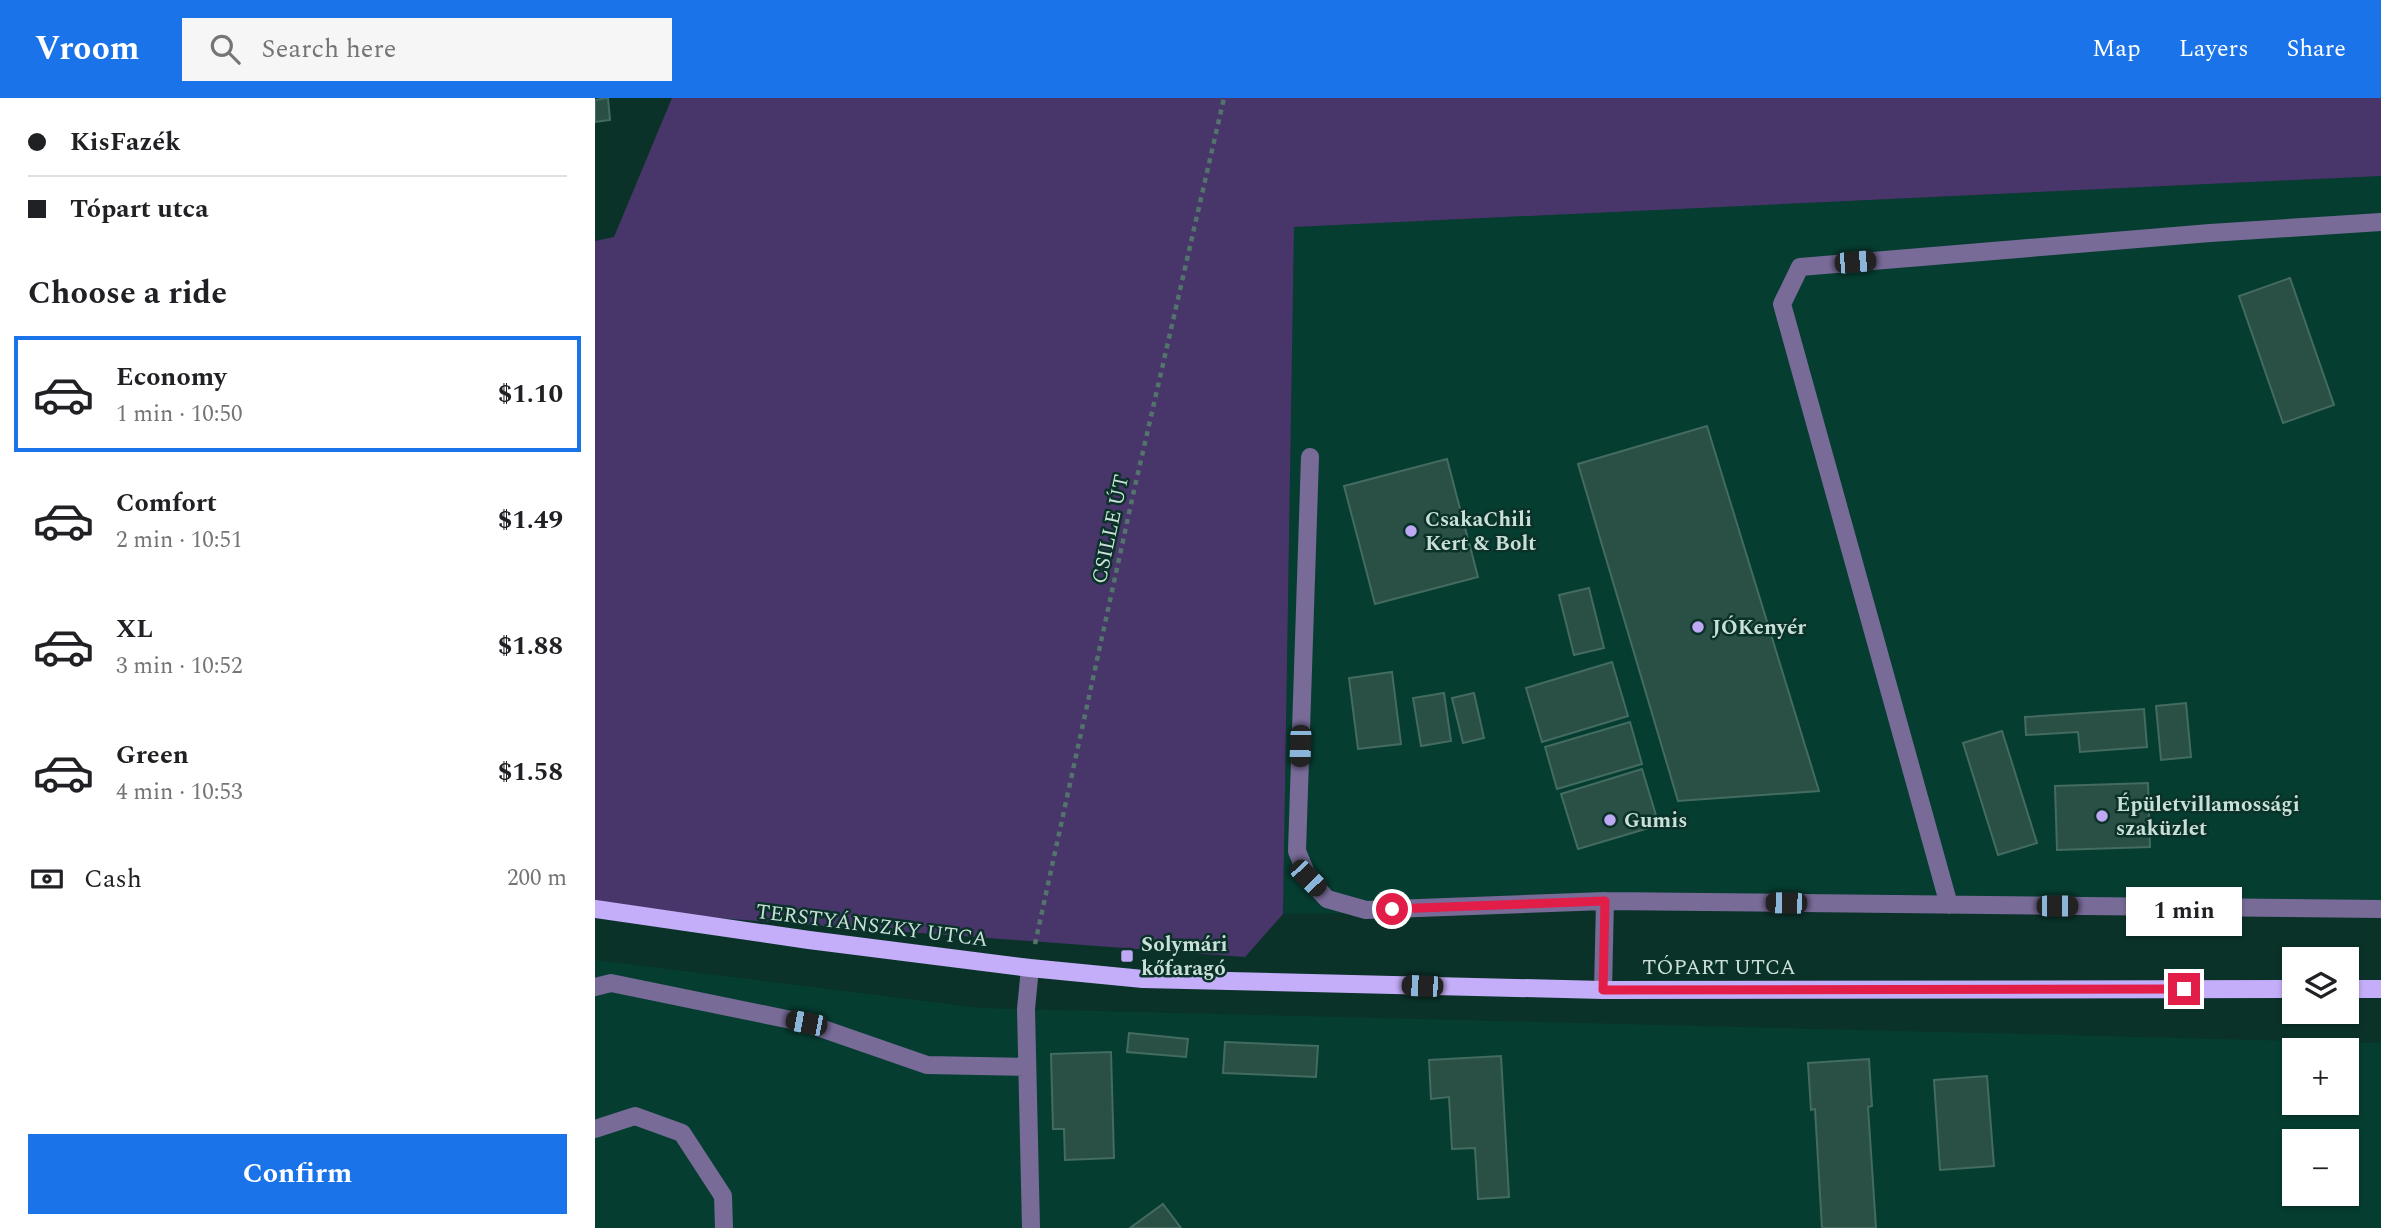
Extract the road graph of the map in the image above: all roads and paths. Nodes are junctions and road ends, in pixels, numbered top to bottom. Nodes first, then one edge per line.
1 (1224, 98) edge
2 (2381, 222) edge
3 (1310, 457) dead end
4 (1605, 901) junction
5 (1949, 905) junction
6 (595, 909) edge
7 (2381, 909) edge
8 (1030, 968) junction
9 (1143, 979) joint
10 (595, 987) edge
11 (2282, 989) edge
12 (2359, 989) edge
13 (2381, 989) edge
14 (1603, 990) junction
15 (1027, 1067) junction
16 (595, 1129) edge
17 (724, 1228) edge
18 (1031, 1228) edge

1 - 8 path, CSILLE ÚT
2 - 5 street
3 - 4 street
4 - 5 street
4 - 14 street
5 - 7 street
6 - 8 main road, TERSTYÁNSZKY UTCA
8 - 9 main road, TERSTYÁNSZKY UTCA
8 - 15 street
9 - 14 main road, TÓPART UTCA
10 - 15 street
11 - 14 main road, TÓPART UTCA
12 - 13 main road
15 - 18 street
16 - 17 street

